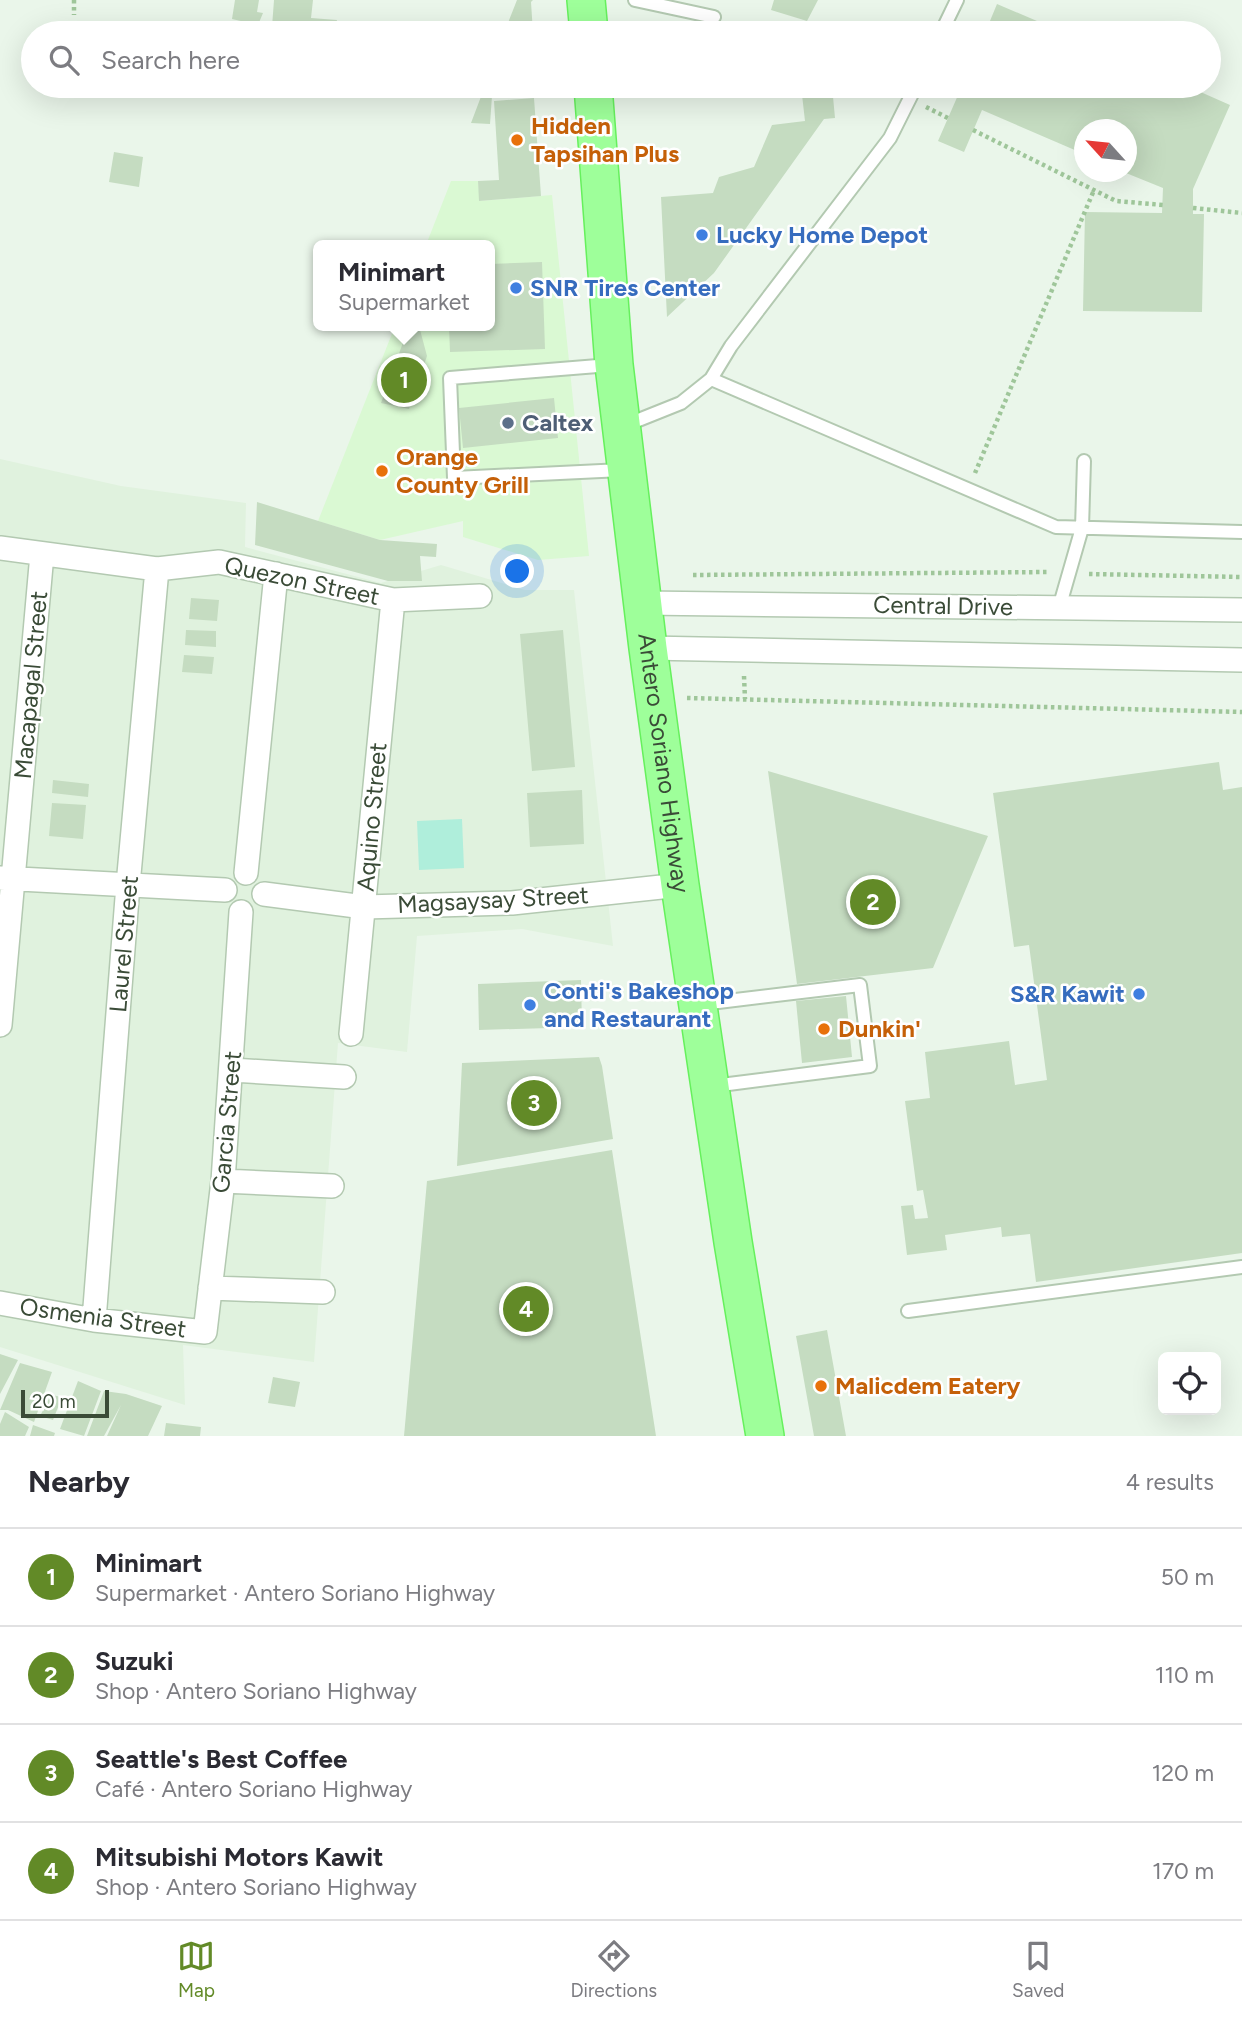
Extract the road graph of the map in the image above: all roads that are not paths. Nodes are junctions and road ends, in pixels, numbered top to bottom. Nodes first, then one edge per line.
1 (586, 0) edge
2 (635, 0) edge
3 (957, 0) edge
4 (714, 17) dead end
5 (588, 21) edge
6 (947, 21) edge
7 (594, 98) edge
8 (909, 98) edge
9 (614, 365) junction
10 (711, 379) junction
11 (622, 427) junction
12 (1084, 461) dead end
13 (627, 469) junction
14 (1082, 528) junction
15 (1242, 532) edge
16 (0, 548) edge
17 (42, 554) junction
18 (158, 569) junction
19 (276, 574) junction
20 (480, 596) dead end
21 (393, 600) junction
22 (643, 603) junction
23 (1059, 608) junction
24 (1242, 610) edge
25 (648, 648) junction
26 (1242, 660) edge
27 (246, 873) junction
28 (7, 879) edge
29 (128, 885) junction
30 (680, 885) junction
31 (225, 890) junction
32 (264, 894) junction
33 (364, 907) junction
34 (241, 912) junction
35 (698, 1005) junction
36 (0, 1025) edge
37 (351, 1034) dead end
38 (232, 1070) junction
39 (344, 1077) dead end
40 (709, 1086) junction
41 (223, 1181) junction
42 (331, 1186) dead end
43 (1242, 1267) edge
44 (211, 1288) junction
45 (323, 1292) dead end
46 (0, 1303) edge
47 (908, 1311) dead end
48 (94, 1320) junction
49 (205, 1332) joint
50 (765, 1436) edge

1 - 5 main road
2 - 4 lane
3 - 6 lane
7 - 9 main road, Antero Soriano Highway
8 - 10 lane
9 - 11 main road, Antero Soriano Highway
9 - 13 lane
10 - 11 lane
10 - 14 lane
11 - 13 main road, Antero Soriano Highway
12 - 14 lane
13 - 22 main road, Antero Soriano Highway
14 - 15 lane
14 - 23 lane
16 - 17 street, Quezon Street
17 - 18 street, Quezon Street
17 - 28 street, Macapagal Street
18 - 19 street, Quezon Street
18 - 29 street, Laurel Street
19 - 21 street, Quezon Street
19 - 27 street
20 - 21 street, Quezon Street
21 - 33 street, Aquino Street
22 - 23 street, Central Drive
22 - 25 main road, Antero Soriano Highway
23 - 24 street, Central Drive
25 - 26 street, Central Drive
25 - 30 main road, Antero Soriano Highway
27 - 31 street
27 - 32 street
28 - 29 street
28 - 36 street, Macapagal Street
29 - 31 street
29 - 48 street, Laurel Street
30 - 33 street, Magsaysay Street
30 - 35 main road, Antero Soriano Highway
31 - 34 street
32 - 33 street, Magsaysay Street
32 - 34 street
33 - 37 street, Aquino Street
34 - 38 street, Garcia Street
35 - 40 main road, Antero Soriano Highway
35 - 40 lane
38 - 39 street
38 - 41 street, Garcia Street
40 - 50 main road, Antero Soriano Highway
41 - 42 street
41 - 44 street, Garcia Street
43 - 47 lane
44 - 45 street
44 - 49 street, Garcia Street
46 - 48 street, Osmenia Street
48 - 49 street, Osmenia Street

